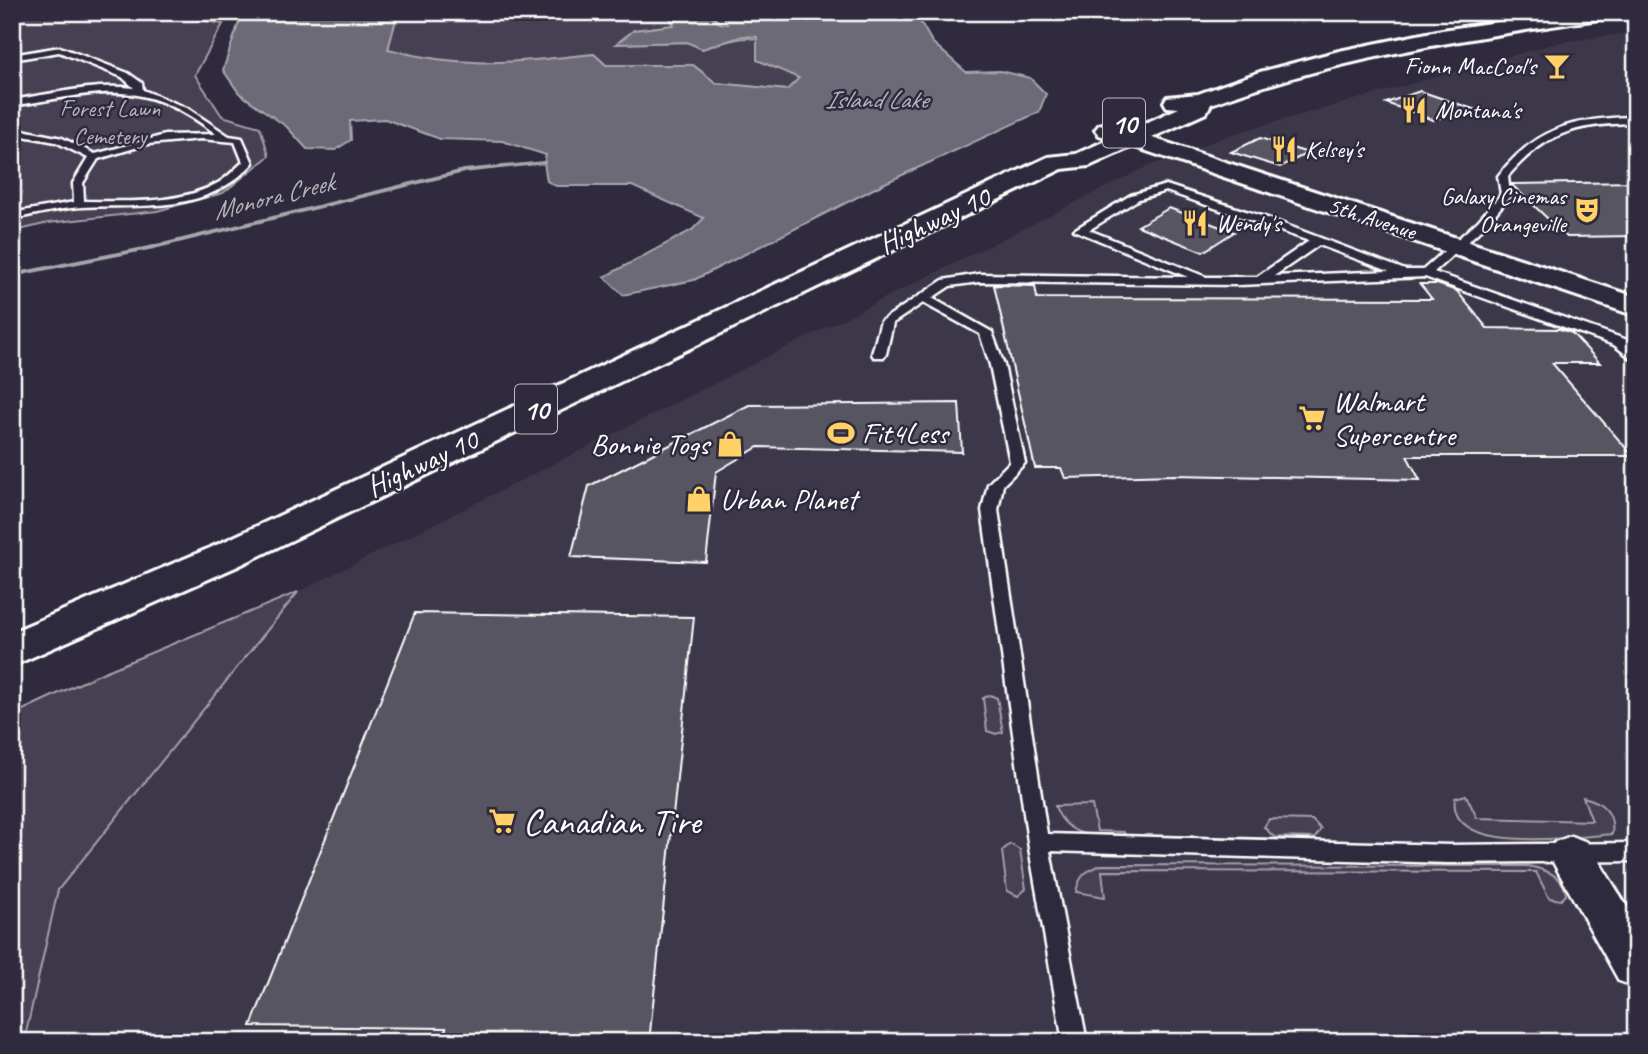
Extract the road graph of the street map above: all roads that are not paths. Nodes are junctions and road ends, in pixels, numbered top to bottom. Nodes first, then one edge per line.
1 (1606, 12) edge
2 (12, 58) edge
3 (138, 91) junction
4 (12, 103) edge
5 (1636, 120) edge
6 (12, 131) edge
7 (1118, 134) junction
8 (227, 138) junction
9 (94, 157) junction
10 (79, 204) junction
11 (12, 216) edge
12 (1318, 240) junction
13 (1455, 246) junction
14 (1402, 272) junction
15 (1426, 273) junction
16 (1260, 280) junction
17 (1210, 281) junction
18 (923, 298) junction
19 (1636, 307) edge
20 (1619, 342) junction
21 (1636, 347) edge
22 (879, 354) dead end
23 (1636, 358) edge
24 (12, 650) edge
25 (1038, 842) junction
26 (1636, 852) edge
27 (1572, 855) junction
28 (1636, 965) edge
29 (1074, 1042) edge

1 - 7 main road, Highway 10 / 10
2 - 3 lane
3 - 4 lane
3 - 8 lane
5 - 13 lane
6 - 9 lane
7 - 13 main road, 5th Avenue
7 - 24 main road, Highway 10 / 10
8 - 9 lane
8 - 10 lane
9 - 10 lane
10 - 11 lane
12 - 14 lane
12 - 16 lane
12 - 17 lane
13 - 15 lane
13 - 19 main road, 5th Avenue
14 - 15 lane
14 - 16 lane
15 - 20 lane
16 - 17 lane
17 - 18 lane
18 - 22 lane
18 - 25 lane
20 - 21 lane
20 - 23 lane
25 - 27 lane
25 - 29 lane
26 - 27 lane
27 - 28 street

